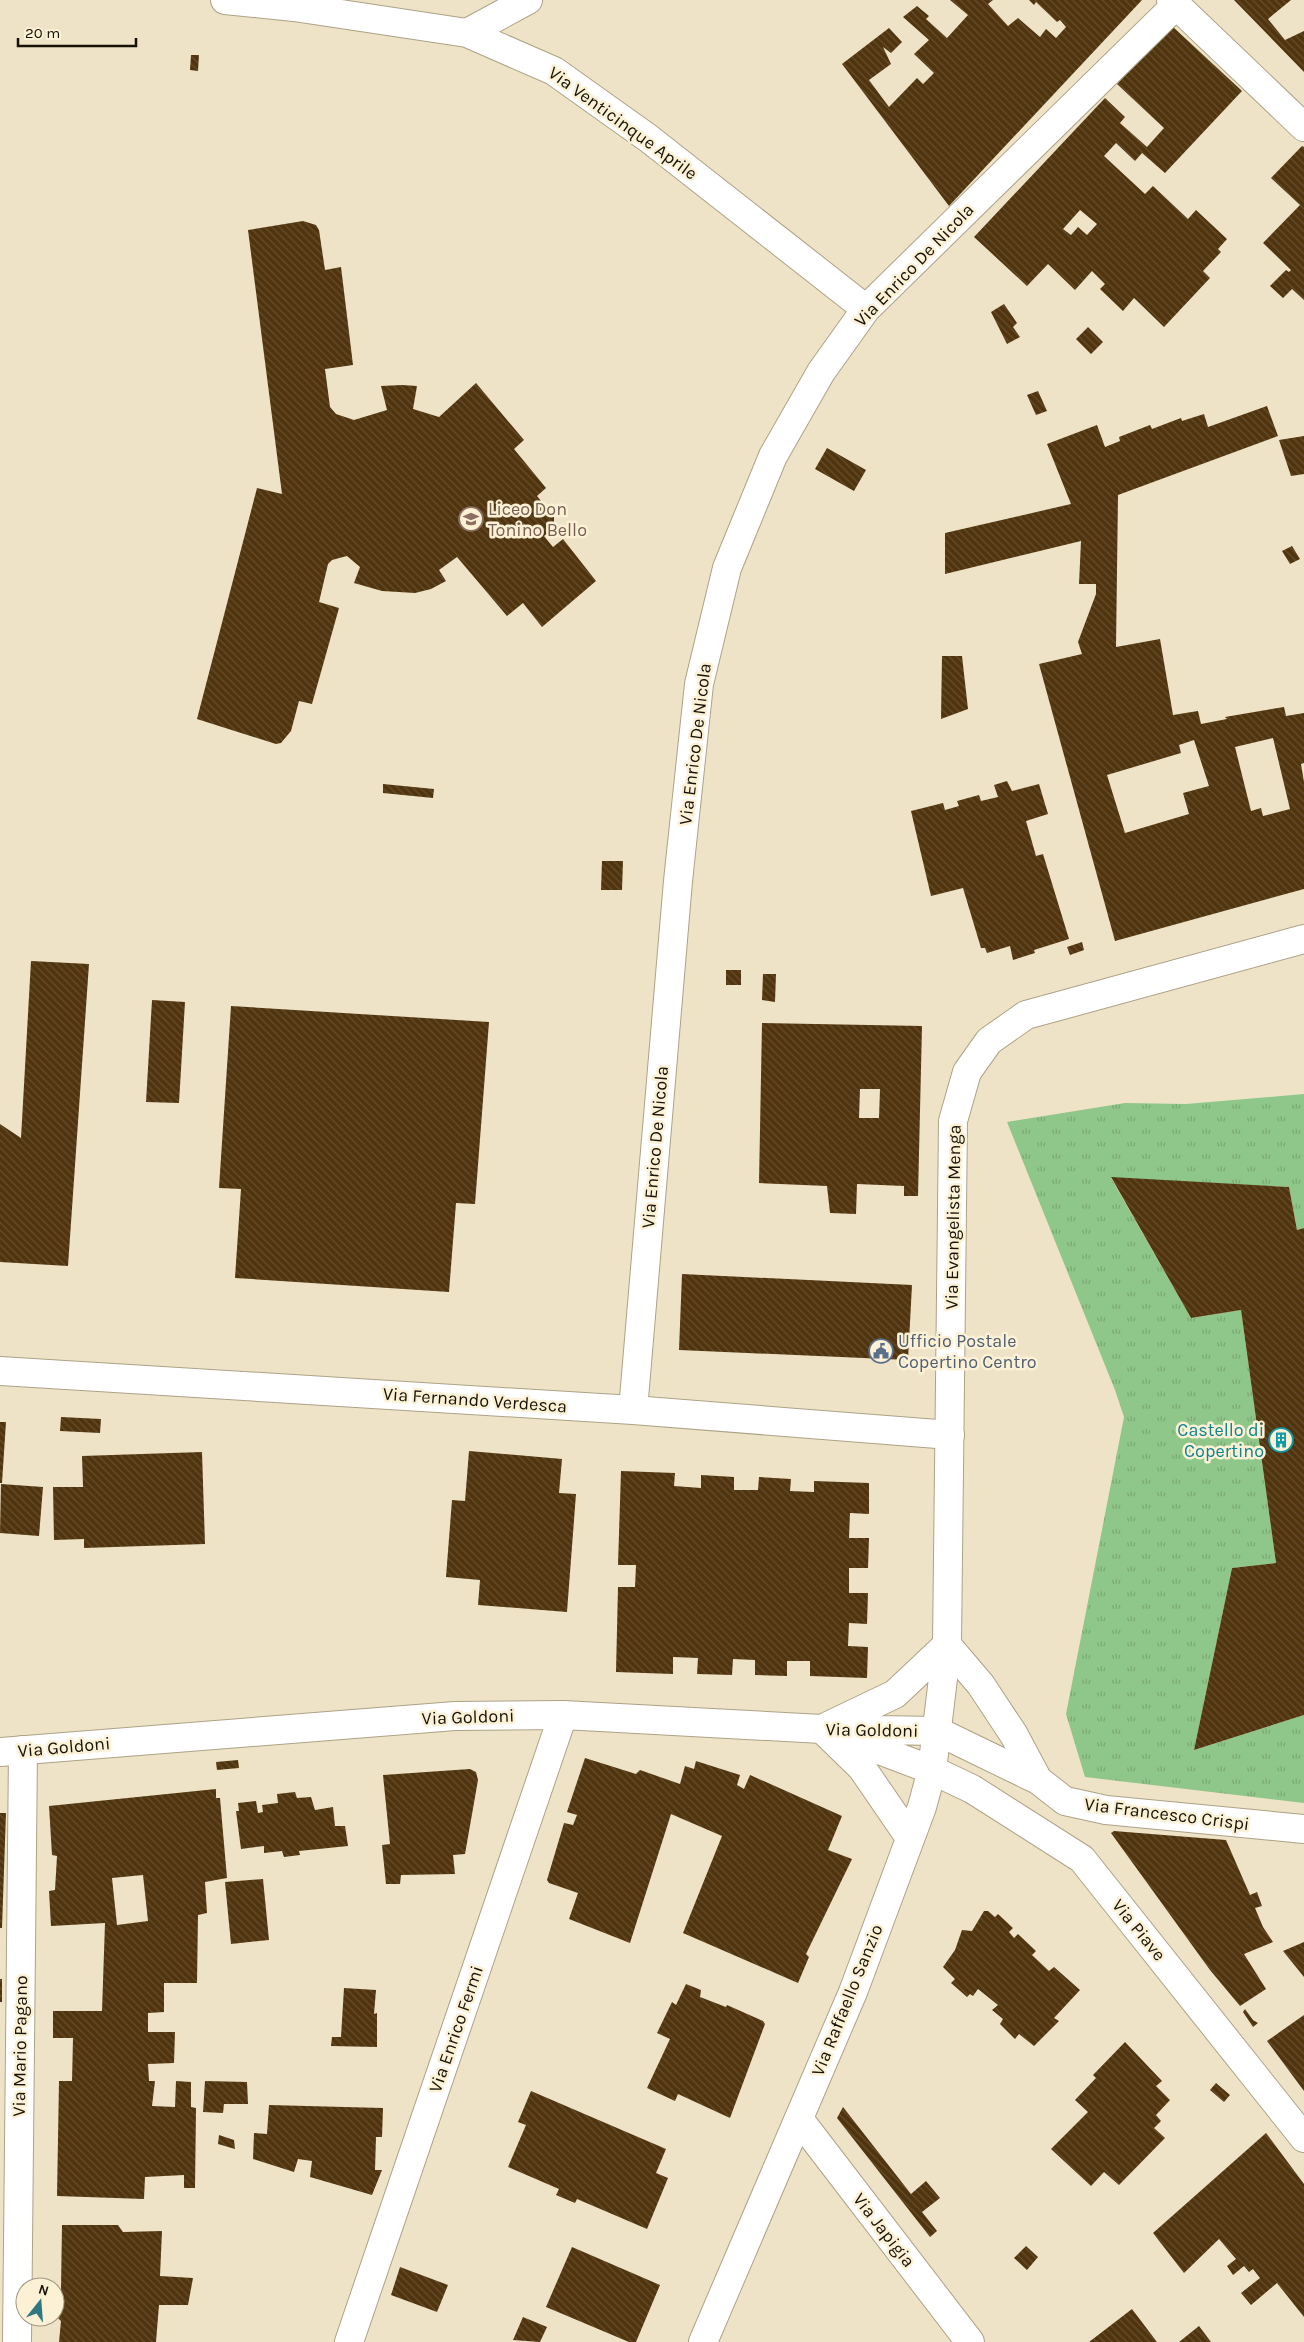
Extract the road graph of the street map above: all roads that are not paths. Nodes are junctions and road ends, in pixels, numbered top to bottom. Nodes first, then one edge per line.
1 (225, 0) edge
2 (528, 0) edge
3 (1173, 2) edge
4 (467, 33) junction
5 (1304, 127) edge
6 (866, 309) junction
7 (1304, 939) edge
8 (0, 1371) edge
9 (633, 1410) junction
10 (950, 1434) junction
11 (947, 1645) junction
12 (563, 1715) junction
13 (822, 1729) junction
14 (937, 1731) junction
15 (12, 1751) edge
16 (932, 1770) junction
17 (1038, 1780) junction
18 (1304, 1829) edge
19 (910, 1838) junction
20 (799, 2119) junction
21 (1304, 2138) edge
22 (17, 2342) edge
23 (349, 2342) edge
24 (703, 2342) edge
25 (970, 2342) edge

1 - 4 street, Via Venticinque Aprile
2 - 4 street
3 - 5 street
3 - 6 street, Via Enrico De Nicola
4 - 6 street, Via Venticinque Aprile
6 - 9 street, Via Enrico De Nicola
7 - 10 street, Via Evangelista Menga
8 - 9 street, Via Fernando Verdesca
9 - 10 street, Via Fernando Verdesca
10 - 11 street, Via Evangelista Menga
11 - 13 street
11 - 14 street, Via Raffaello Sanzio
11 - 17 street, Via Francesco Crispi
12 - 13 street, Via Goldoni
12 - 15 street, Via Goldoni
12 - 23 street, Via Enrico Fermi
13 - 14 street, Via Goldoni
13 - 16 street, Via Piave
13 - 19 street
14 - 16 street, Via Raffaello Sanzio
14 - 17 street, Via Francesco Crispi
15 - 22 street, Via Mario Pagano
16 - 19 street, Via Raffaello Sanzio
16 - 21 street, Via Piave
17 - 18 street, Via Francesco Crispi
19 - 20 street, Via Raffaello Sanzio
20 - 24 street, Via Raffaello Sanzio
20 - 25 street, Via Japigia

